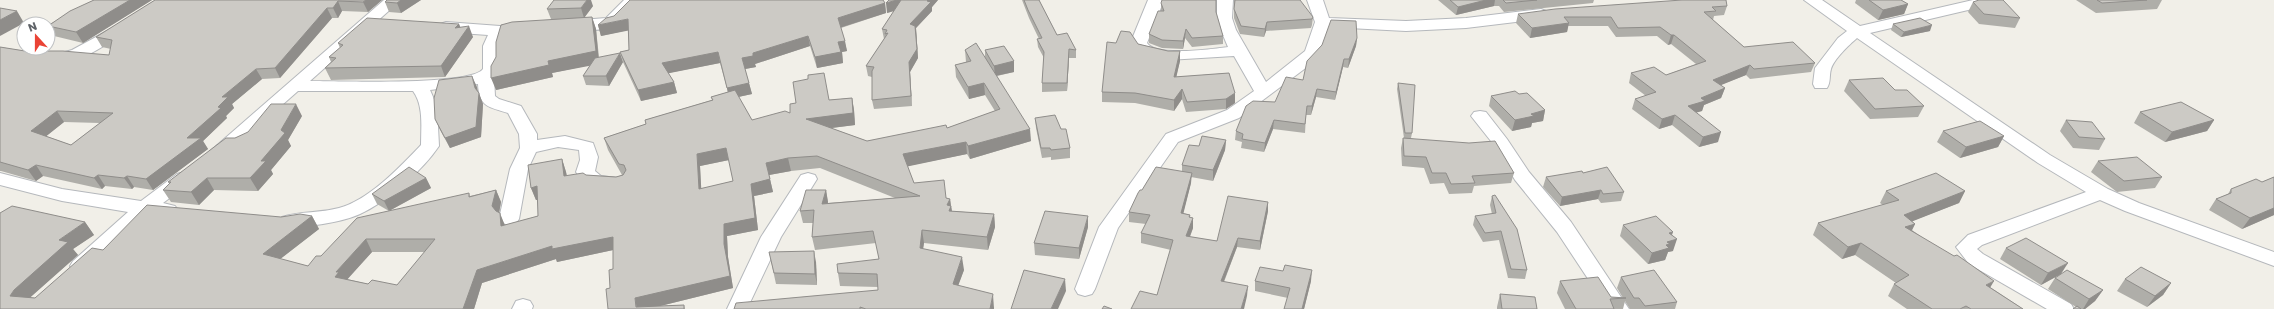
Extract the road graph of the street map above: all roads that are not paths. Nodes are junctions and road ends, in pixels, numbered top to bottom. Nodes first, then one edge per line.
1 (393, 0) edge
2 (633, 0) edge
3 (1156, 0) edge
4 (1225, 0) edge
5 (1315, 0) edge
6 (1812, 0) edge
7 (1992, 0) edge
8 (1560, 12) edge
9 (133, 20) edge
10 (368, 22) junction
11 (1323, 22) junction
12 (391, 24) edge
13 (431, 26) edge
14 (555, 26) edge
15 (535, 27) edge
16 (503, 30) junction
17 (1857, 31) junction
18 (1239, 51) junction
19 (42, 56) edge
20 (486, 77) junction
21 (1821, 84) dead end
22 (294, 86) junction
23 (418, 86) junction
24 (1263, 92) junction
25 (1480, 116) dead end
26 (529, 148) junction
27 (0, 179) edge
28 (808, 179) dead end
29 (620, 182) edge
30 (2101, 193) junction
31 (144, 208) junction
32 (182, 212) edge
33 (509, 219) dead end
34 (275, 220) edge
35 (2274, 259) edge
36 (67, 277) edge
37 (1085, 289) dead end
38 (737, 309) edge
39 (1619, 309) edge
40 (2064, 309) edge

1 - 10 street
2 - 14 street
3 - 18 street
4 - 18 street
5 - 11 street
6 - 17 street
7 - 17 street
8 - 11 street
9 - 19 street
10 - 12 street
10 - 22 street
11 - 24 street
13 - 16 street
15 - 16 street
16 - 20 street
17 - 21 street
17 - 30 street
18 - 24 street
20 - 23 street
20 - 26 street
22 - 23 street
22 - 31 street
23 - 34 street
24 - 37 street
25 - 39 street
26 - 29 street
26 - 33 street
27 - 31 street
28 - 38 street
30 - 35 street
30 - 40 street
31 - 32 street
31 - 36 street

